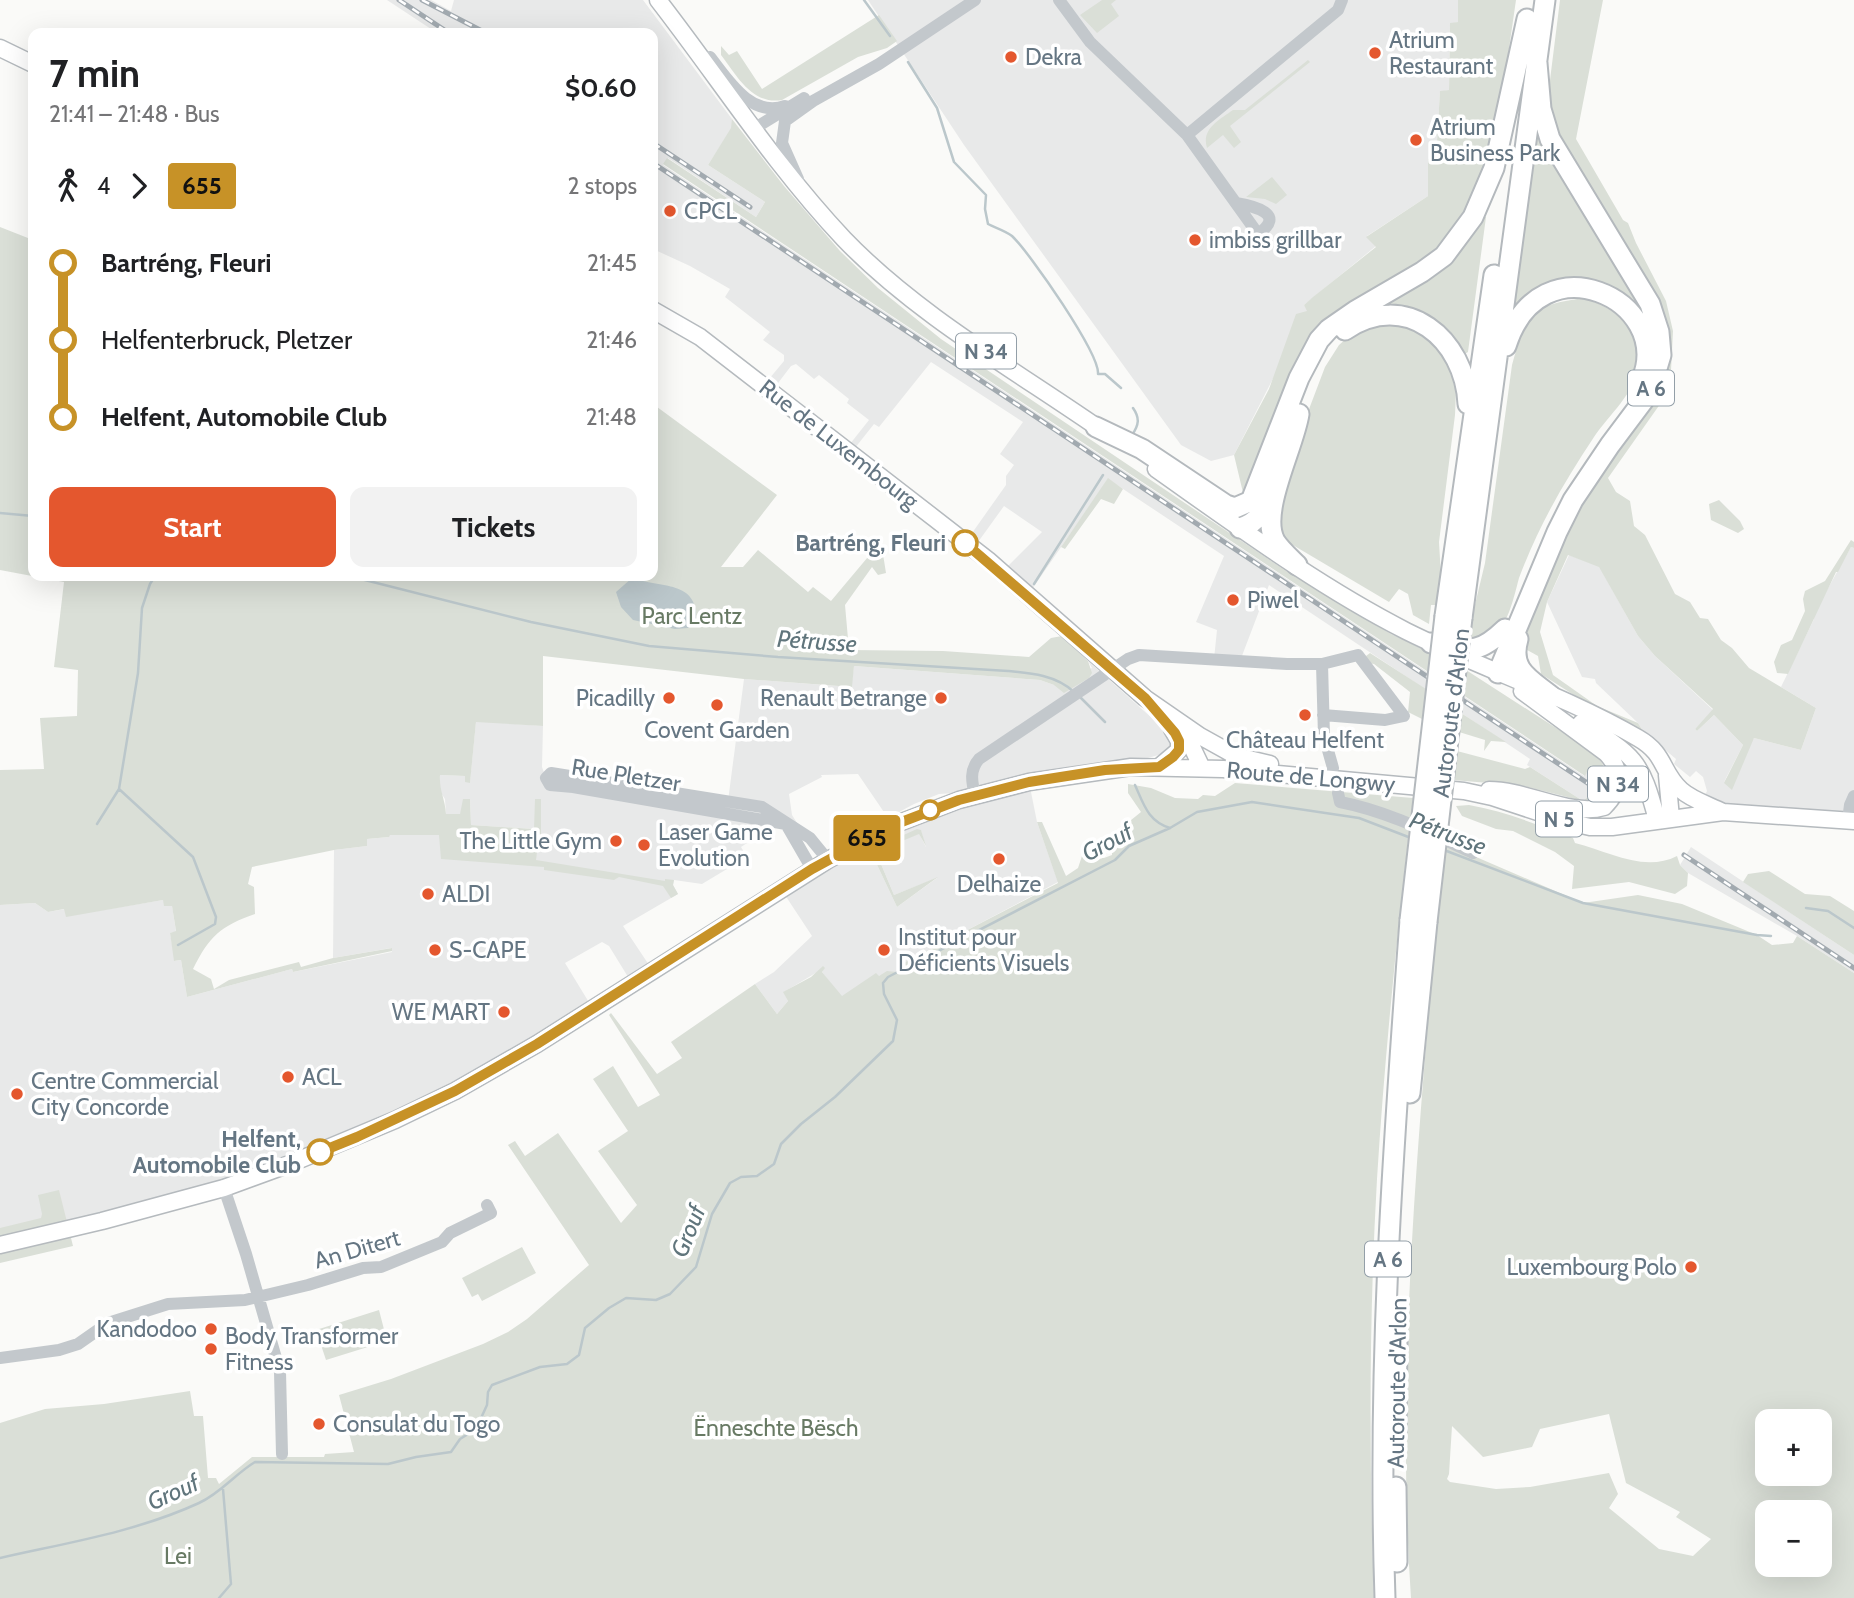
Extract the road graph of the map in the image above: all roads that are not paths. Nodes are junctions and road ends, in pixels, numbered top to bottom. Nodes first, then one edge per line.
1 (658, 0) edge
2 (975, 0) edge
3 (1059, 0) edge
4 (1342, 0) edge
5 (1545, 0) edge
6 (1528, 9) edge
7 (692, 43) junction
8 (0, 48) edge
9 (895, 53) junction
10 (28, 62) edge
11 (1537, 63) junction
12 (811, 94) junction
13 (785, 121) junction
14 (758, 133) junction
15 (1187, 135) junction
16 (805, 194) junction
17 (1236, 203) dead end
18 (658, 313) edge
19 (1311, 353) junction
20 (1495, 363) junction
21 (1299, 414) junction
22 (1096, 427) junction
23 (1470, 443) junction
24 (1588, 476) junction
25 (1240, 528) junction
26 (1297, 565) junction
27 (1454, 617) junction
28 (1505, 629) junction
29 (1431, 643) junction
30 (1322, 664) junction
31 (1114, 670) junction
32 (1493, 671) junction
33 (1551, 696) junction
34 (1145, 698) junction
35 (1323, 715) junction
36 (1200, 736) junction
37 (1159, 767) junction
38 (1204, 768) junction
39 (1666, 769) junction
40 (1328, 773) junction
41 (1464, 791) junction
42 (1338, 793) dead end
43 (975, 796) junction
44 (1854, 796) edge
45 (1723, 812) junction
46 (1664, 819) junction
47 (1851, 821) edge
48 (786, 824) junction
49 (1473, 853) dead end
50 (828, 860) junction
51 (812, 869) junction
52 (1418, 921) junction
53 (224, 1188) junction
54 (487, 1205) dead end
55 (0, 1245) edge
56 (258, 1298) junction
57 (0, 1359) edge
58 (282, 1454) dead end
59 (1385, 1598) edge
60 (1398, 1598) edge

1 - 7 main road, N 34
2 - 9 street
3 - 15 street
4 - 15 street
5 - 11 highway, Autoroute d'Arlon / A 6
6 - 19 highway, A 6
6 - 23 highway, Autoroute d'Arlon / A 6
7 - 12 street
7 - 14 main road, N 34
8 - 10 main road
9 - 12 street
9 - 13 street
11 - 20 highway, Autoroute d'Arlon / A 6
11 - 24 highway, A 6
12 - 14 street
13 - 14 street
13 - 16 street
14 - 16 main road, N 34
15 - 17 street
16 - 22 main road, N 34
18 - 31 main road, Rue de Luxembourg
19 - 22 highway, A 6
19 - 25 highway, A 6
20 - 27 highway, Autoroute d'Arlon / A 6
20 - 28 highway, A 6
21 - 23 highway, A 6
21 - 25 highway, A 6
21 - 26 highway, A 6
22 - 25 main road, N 34
23 - 27 highway, Autoroute d'Arlon / A 6
24 - 32 highway, A 6
24 - 33 highway, A 6
25 - 26 main road, N 34
26 - 29 main road, N 34
27 - 52 highway, Autoroute d'Arlon / A 6, bridge
28 - 29 highway
28 - 32 highway, A 6
29 - 32 main road, N 34
30 - 31 street
30 - 35 street
30 - 35 street
31 - 34 main road, Rue de Luxembourg
31 - 43 street
32 - 33 main road, N 34
32 - 41 main road, N 34
32 - 46 main road, N 34
33 - 39 main road, N 34
34 - 36 main road, Rue de Luxembourg
34 - 37 main road
34 - 38 main road
35 - 40 street
36 - 38 main road
36 - 40 main road, Rue de Luxembourg
37 - 38 main road, Route de Longwy / N 5
37 - 43 main road, Route de Longwy / N 5
38 - 40 main road, Route de Longwy / N 5
39 - 45 main road, N 34
39 - 46 main road, N 34
40 - 41 main road, Route de Longwy / N 5
41 - 46 main road, Route de Longwy / N 5
42 - 49 street
43 - 50 main road, Route de Longwy / N 5
44 - 47 street
45 - 46 main road, Route de Longwy / N 5
45 - 47 main road, Route de Longwy / N 5
48 - 48 street, Rue Pletzer
48 - 50 street, Rue Pletzer
48 - 51 street, Rue Pletzer
50 - 51 main road, Route de Longwy / N 5
51 - 53 main road, Route de Longwy / N 5
52 - 59 highway, Autoroute d'Arlon / A 6
52 - 60 highway, Autoroute d'Arlon / A 6
53 - 55 main road, Route de Longwy / N 5
53 - 56 street
54 - 56 street, An Ditert
56 - 57 street
56 - 58 street

